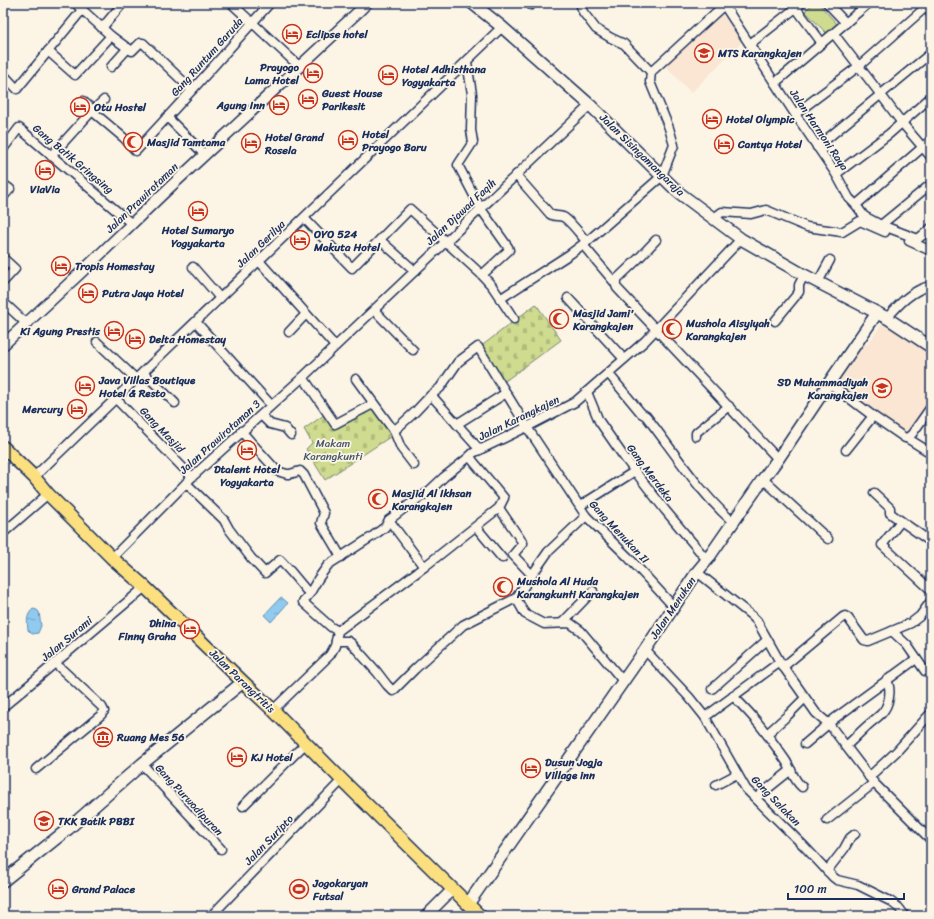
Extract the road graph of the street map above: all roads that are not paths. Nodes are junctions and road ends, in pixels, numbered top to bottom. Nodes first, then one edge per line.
1 (75, 3) edge
2 (123, 3) edge
3 (231, 3) edge
4 (270, 3) edge
5 (367, 3) edge
6 (580, 3) edge
7 (827, 3) edge
8 (870, 3) edge
9 (474, 4) edge
10 (725, 4) edge
11 (926, 5) edge
12 (799, 6) edge
13 (82, 10) junction
14 (931, 14) edge
15 (252, 22) junction
16 (846, 24) junction
17 (502, 27) junction
18 (102, 28) junction
19 (834, 34) junction
20 (111, 36) junction
21 (822, 43) junction
22 (750, 44) junction
23 (128, 48) junction
24 (48, 51) junction
25 (931, 53) edge
26 (467, 62) junction
27 (300, 66) junction
28 (859, 66) junction
29 (111, 67) dead end
30 (651, 72) junction
31 (3, 74) edge
32 (775, 83) junction
33 (192, 90) junction
34 (881, 95) junction
35 (931, 97) edge
36 (104, 100) dead end
37 (83, 101) dead end
38 (590, 105) junction
39 (93, 110) junction
40 (795, 114) junction
41 (167, 117) junction
42 (902, 123) junction
43 (931, 140) edge
44 (817, 147) junction
45 (922, 147) junction
46 (3, 149) edge
47 (205, 155) junction
48 (51, 156) junction
49 (931, 157) edge
50 (836, 174) junction
51 (516, 175) junction
52 (662, 176) junction
53 (3, 184) edge
54 (931, 184) edge
55 (3, 197) edge
56 (856, 205) junction
57 (481, 209) junction
58 (304, 218) junction
59 (714, 218) junction
60 (132, 224) junction
61 (881, 225) junction
62 (931, 228) edge
63 (741, 239) junction
64 (380, 240) junction
65 (656, 240) dead end
66 (446, 242) junction
67 (584, 243) junction
68 (931, 251) edge
69 (3, 258) edge
70 (830, 260) dead end
71 (259, 261) junction
72 (193, 267) dead end
73 (415, 271) junction
74 (482, 275) junction
75 (804, 275) junction
76 (3, 282) edge
77 (818, 282) junction
78 (616, 283) junction
79 (931, 286) edge
80 (220, 298) junction
81 (568, 298) dead end
82 (500, 299) junction
83 (3, 302) edge
84 (374, 310) junction
85 (306, 314) junction
86 (882, 315) junction
87 (514, 319) dead end
88 (775, 321) dead end
89 (196, 322) junction
90 (27, 324) junction
91 (657, 329) junction
92 (289, 332) dead end
93 (346, 335) joint
94 (97, 342) dead end
95 (3, 345) edge
96 (335, 346) junction
97 (931, 347) edge
98 (413, 350) dead end
99 (624, 359) junction
100 (143, 372) junction
101 (608, 373) junction
102 (302, 377) junction
103 (136, 379) junction
104 (356, 379) dead end
105 (829, 383) junction
106 (506, 392) junction
107 (587, 392) junction
108 (431, 396) junction
109 (116, 399) junction
110 (175, 404) dead end
111 (271, 404) junction
112 (373, 404) junction
113 (729, 406) junction
114 (931, 407) edge
115 (260, 415) junction
116 (873, 416) junction
117 (457, 424) junction
118 (527, 427) junction
119 (241, 431) junction
120 (394, 432) junction
121 (291, 435) dead end
122 (696, 436) dead end
123 (907, 438) junction
124 (3, 447) edge
125 (480, 450) junction
126 (846, 450) dead end
127 (931, 453) edge
128 (470, 456) junction
129 (778, 459) junction
130 (414, 465) dead end
131 (635, 471) junction
132 (34, 478) junction
133 (189, 480) junction
134 (763, 480) junction
135 (874, 493) dead end
136 (48, 494) junction
137 (580, 506) junction
138 (499, 508) junction
139 (586, 516) junction
140 (389, 520) junction
141 (733, 522) junction
142 (901, 522) junction
143 (476, 527) junction
144 (3, 533) edge
145 (828, 539) dead end
146 (931, 542) edge
147 (340, 557) junction
148 (112, 558) junction
149 (502, 558) dead end
150 (707, 560) junction
151 (424, 567) junction
152 (697, 572) junction
153 (532, 575) junction
154 (145, 587) junction
155 (931, 590) edge
156 (593, 592) dead end
157 (310, 594) junction
158 (516, 598) junction
159 (931, 601) edge
160 (674, 607) junction
161 (562, 623) junction
162 (892, 630) junction
163 (338, 631) junction
164 (767, 640) junction
165 (336, 641) junction
166 (645, 650) junction
167 (916, 659) junction
168 (55, 663) junction
169 (781, 664) junction
170 (925, 671) dead end
171 (887, 680) junction
172 (623, 681) junction
173 (243, 682) junction
174 (712, 689) dead end
175 (733, 696) junction
176 (805, 698) junction
177 (3, 707) edge
178 (272, 710) junction
179 (931, 713) edge
180 (705, 717) junction
181 (829, 724) junction
182 (766, 734) junction
183 (306, 743) junction
184 (805, 744) dead end
185 (846, 746) junction
186 (142, 764) junction
187 (36, 769) dead end
188 (791, 770) junction
189 (737, 774) junction
190 (342, 780) junction
191 (872, 780) junction
192 (716, 785) dead end
193 (802, 787) dead end
194 (756, 798) junction
195 (243, 806) dead end
196 (827, 820) dead end
197 (855, 834) dead end
198 (931, 840) edge
199 (221, 849) dead end
200 (827, 872) junction
201 (3, 881) edge
202 (452, 889) junction
203 (468, 904) junction
204 (213, 915) edge
205 (426, 916) edge
206 (480, 916) edge
207 (905, 916) edge

1 - 13 street
2 - 18 street
3 - 15 street
4 - 15 street
5 - 27 street, Jalan Prawirotaman
6 - 30 street
7 - 16 street
8 - 16 street
9 - 17 main road, Jalan Sisingamangaraja
10 - 22 street, Jalan Harmoni Raya
10 - 30 street
11 - 14 street
11 - 28 street
12 - 21 street
12 - 22 street
13 - 18 street
13 - 24 street
15 - 27 street, Gang Runtum Garuda
15 - 33 street, Gang Runtum Garuda
16 - 19 street
17 - 26 street, Jalan Gerilya
17 - 38 main road, Jalan Sisingamangaraja
18 - 20 street
19 - 21 street
19 - 28 street
20 - 23 street
20 - 24 street
21 - 32 street
22 - 32 street, Jalan Harmoni Raya
23 - 29 street
23 - 33 street
24 - 31 street
25 - 34 street
26 - 57 street
26 - 58 street, Jalan Gerilya
27 - 47 street, Jalan Prawirotaman
28 - 34 street
28 - 40 street
30 - 52 street
32 - 40 street, Jalan Harmoni Raya
33 - 41 street, Gang Runtum Garuda
34 - 42 street
34 - 44 street
35 - 42 street
36 - 39 street
37 - 39 street
38 - 51 street, Jalan Djawad Faqih
38 - 52 main road, Jalan Sisingamangaraja
39 - 41 street, Gang Runtum Garuda
39 - 48 street
40 - 44 street, Jalan Harmoni Raya
41 - 47 street
42 - 45 street
42 - 50 street
43 - 45 street
44 - 50 street, Jalan Harmoni Raya
45 - 49 street
45 - 56 street
46 - 48 street, Gang Batik Gringsing
47 - 60 street, Jalan Prawirotaman
48 - 60 street, Gang Batik Gringsing
50 - 56 street, Jalan Harmoni Raya
51 - 57 street, Jalan Djawad Faqih
51 - 67 street
52 - 59 main road, Jalan Sisingamangaraja
52 - 67 street
53 - 55 street
54 - 61 street
56 - 61 street, Jalan Harmoni Raya
57 - 66 street, Jalan Djawad Faqih
57 - 74 street
58 - 64 street
58 - 71 street, Jalan Gerilya
59 - 63 main road, Jalan Sisingamangaraja
59 - 68 street
60 - 90 street, Jalan Prawirotaman
61 - 62 street, Jalan Harmoni Raya
63 - 75 main road, Jalan Sisingamangaraja
63 - 91 street, Jalan Karangkajen
64 - 66 street
64 - 73 street
65 - 78 street
66 - 73 street, Jalan Djawad Faqih
66 - 74 street
67 - 78 street
67 - 82 street
69 - 76 street
70 - 77 street
71 - 80 street, Jalan Gerilya
71 - 85 street
72 - 80 street
73 - 84 street, Jalan Djawad Faqih
74 - 82 street
75 - 77 main road, Jalan Sisingamangaraja
75 - 88 street
77 - 86 main road, Jalan Sisingamangaraja
78 - 91 street
79 - 86 street
80 - 89 street, Jalan Gerilya
81 - 99 street
82 - 87 street
83 - 90 street
84 - 93 street, Jalan Djawad Faqih
84 - 98 street
85 - 92 street
85 - 96 street
86 - 97 main road, Jalan Sisingamangaraja
86 - 105 main road, Jalan Menukan
89 - 100 street, Jalan Gerilya
89 - 111 street
90 - 95 street, Jalan Prawirotaman
91 - 99 street, Jalan Karangkajen
91 - 113 street
93 - 96 street, Jalan Prawirotaman 3
94 - 103 street
96 - 102 street, Jalan Prawirotaman 3
99 - 101 street, Jalan Karangkajen
100 - 103 street, Jalan Gerilya
100 - 110 street
101 - 107 street, Jalan Karangkajen
101 - 141 street
102 - 111 street, Jalan Prawirotaman 3
102 - 112 street
103 - 109 street, Jalan Gerilya
104 - 112 street
105 - 116 street
105 - 129 main road, Jalan Menukan
106 - 108 street, Gang Menukan II
106 - 117 street
106 - 118 street, Gang Menukan II
107 - 118 street, Jalan Karangkajen
107 - 131 street, Gang Merdeka
108 - 117 street
108 - 120 street
109 - 132 street, Jalan Gerilya
109 - 133 street, Gang Masjid
111 - 115 street, Jalan Prawirotaman 3
112 - 120 street
113 - 122 street
113 - 129 street
114 - 123 street
115 - 119 street, Jalan Prawirotaman 3
115 - 121 street
116 - 123 street
116 - 126 street
117 - 125 street
118 - 125 street, Jalan Karangkajen
118 - 137 street, Gang Menukan II
119 - 133 street, Jalan Prawirotaman 3
119 - 147 street
120 - 130 street
123 - 127 street
124 - 132 main road, Jalan Parangtritis
125 - 128 street, Jalan Karangkajen
128 - 138 street
128 - 140 street, Jalan Karangkajen
129 - 134 main road, Jalan Menukan
131 - 137 street
131 - 150 street, Gang Merdeka
132 - 136 main road, Jalan Parangtritis
133 - 148 street, Jalan Prawirotaman 3
133 - 157 street, Gang Masjid
134 - 141 main road, Jalan Menukan
134 - 145 street
135 - 142 street
136 - 144 street
136 - 148 main road, Jalan Parangtritis
137 - 139 street, Gang Menukan II
138 - 143 street
138 - 153 street
139 - 153 street
139 - 160 street, Gang Menukan II
140 - 147 street, Jalan Karangkajen
140 - 151 street
141 - 150 main road, Jalan Menukan
142 - 146 street
142 - 155 street
143 - 149 street
143 - 151 street
147 - 157 street, Jalan Karangkajen
148 - 154 main road, Jalan Parangtritis
150 - 152 main road, Jalan Menukan
151 - 163 street
152 - 160 main road, Jalan Menukan
152 - 164 street
153 - 158 street
154 - 168 street, Jalan Surami
154 - 173 main road, Jalan Parangtritis
156 - 161 street
157 - 163 street
158 - 161 street
158 - 165 street
159 - 162 street
160 - 166 main road, Jalan Menukan
161 - 172 street
162 - 167 street
162 - 169 street
163 - 165 street
164 - 169 street
164 - 174 street
165 - 178 street
166 - 172 main road, Jalan Menukan
166 - 180 street, Gang Salakan
167 - 170 street
167 - 171 street
168 - 177 street, Jalan Surami
168 - 187 street
169 - 175 street
169 - 176 street
171 - 181 street
171 - 185 street
172 - 203 main road, Jalan Menukan
173 - 178 main road, Jalan Parangtritis
173 - 186 main road
175 - 180 street
175 - 182 street
176 - 181 street
176 - 182 street
178 - 183 main road, Jalan Parangtritis
179 - 191 street
180 - 189 street, Gang Salakan
181 - 184 street
181 - 185 street
182 - 188 street
183 - 190 main road, Jalan Parangtritis
183 - 195 street
185 - 191 street
186 - 199 street, Gang Purwodipuran
186 - 201 main road
188 - 193 street
188 - 194 street
189 - 192 street
189 - 194 street, Gang Salakan
190 - 202 main road, Jalan Parangtritis
190 - 204 street, Jalan Suripto
191 - 196 street
191 - 198 street
194 - 200 street, Gang Salakan
197 - 200 street
200 - 207 street, Gang Salakan
202 - 203 main road, Jalan Parangtritis
202 - 205 street
203 - 206 main road, Jalan Parangtritis

